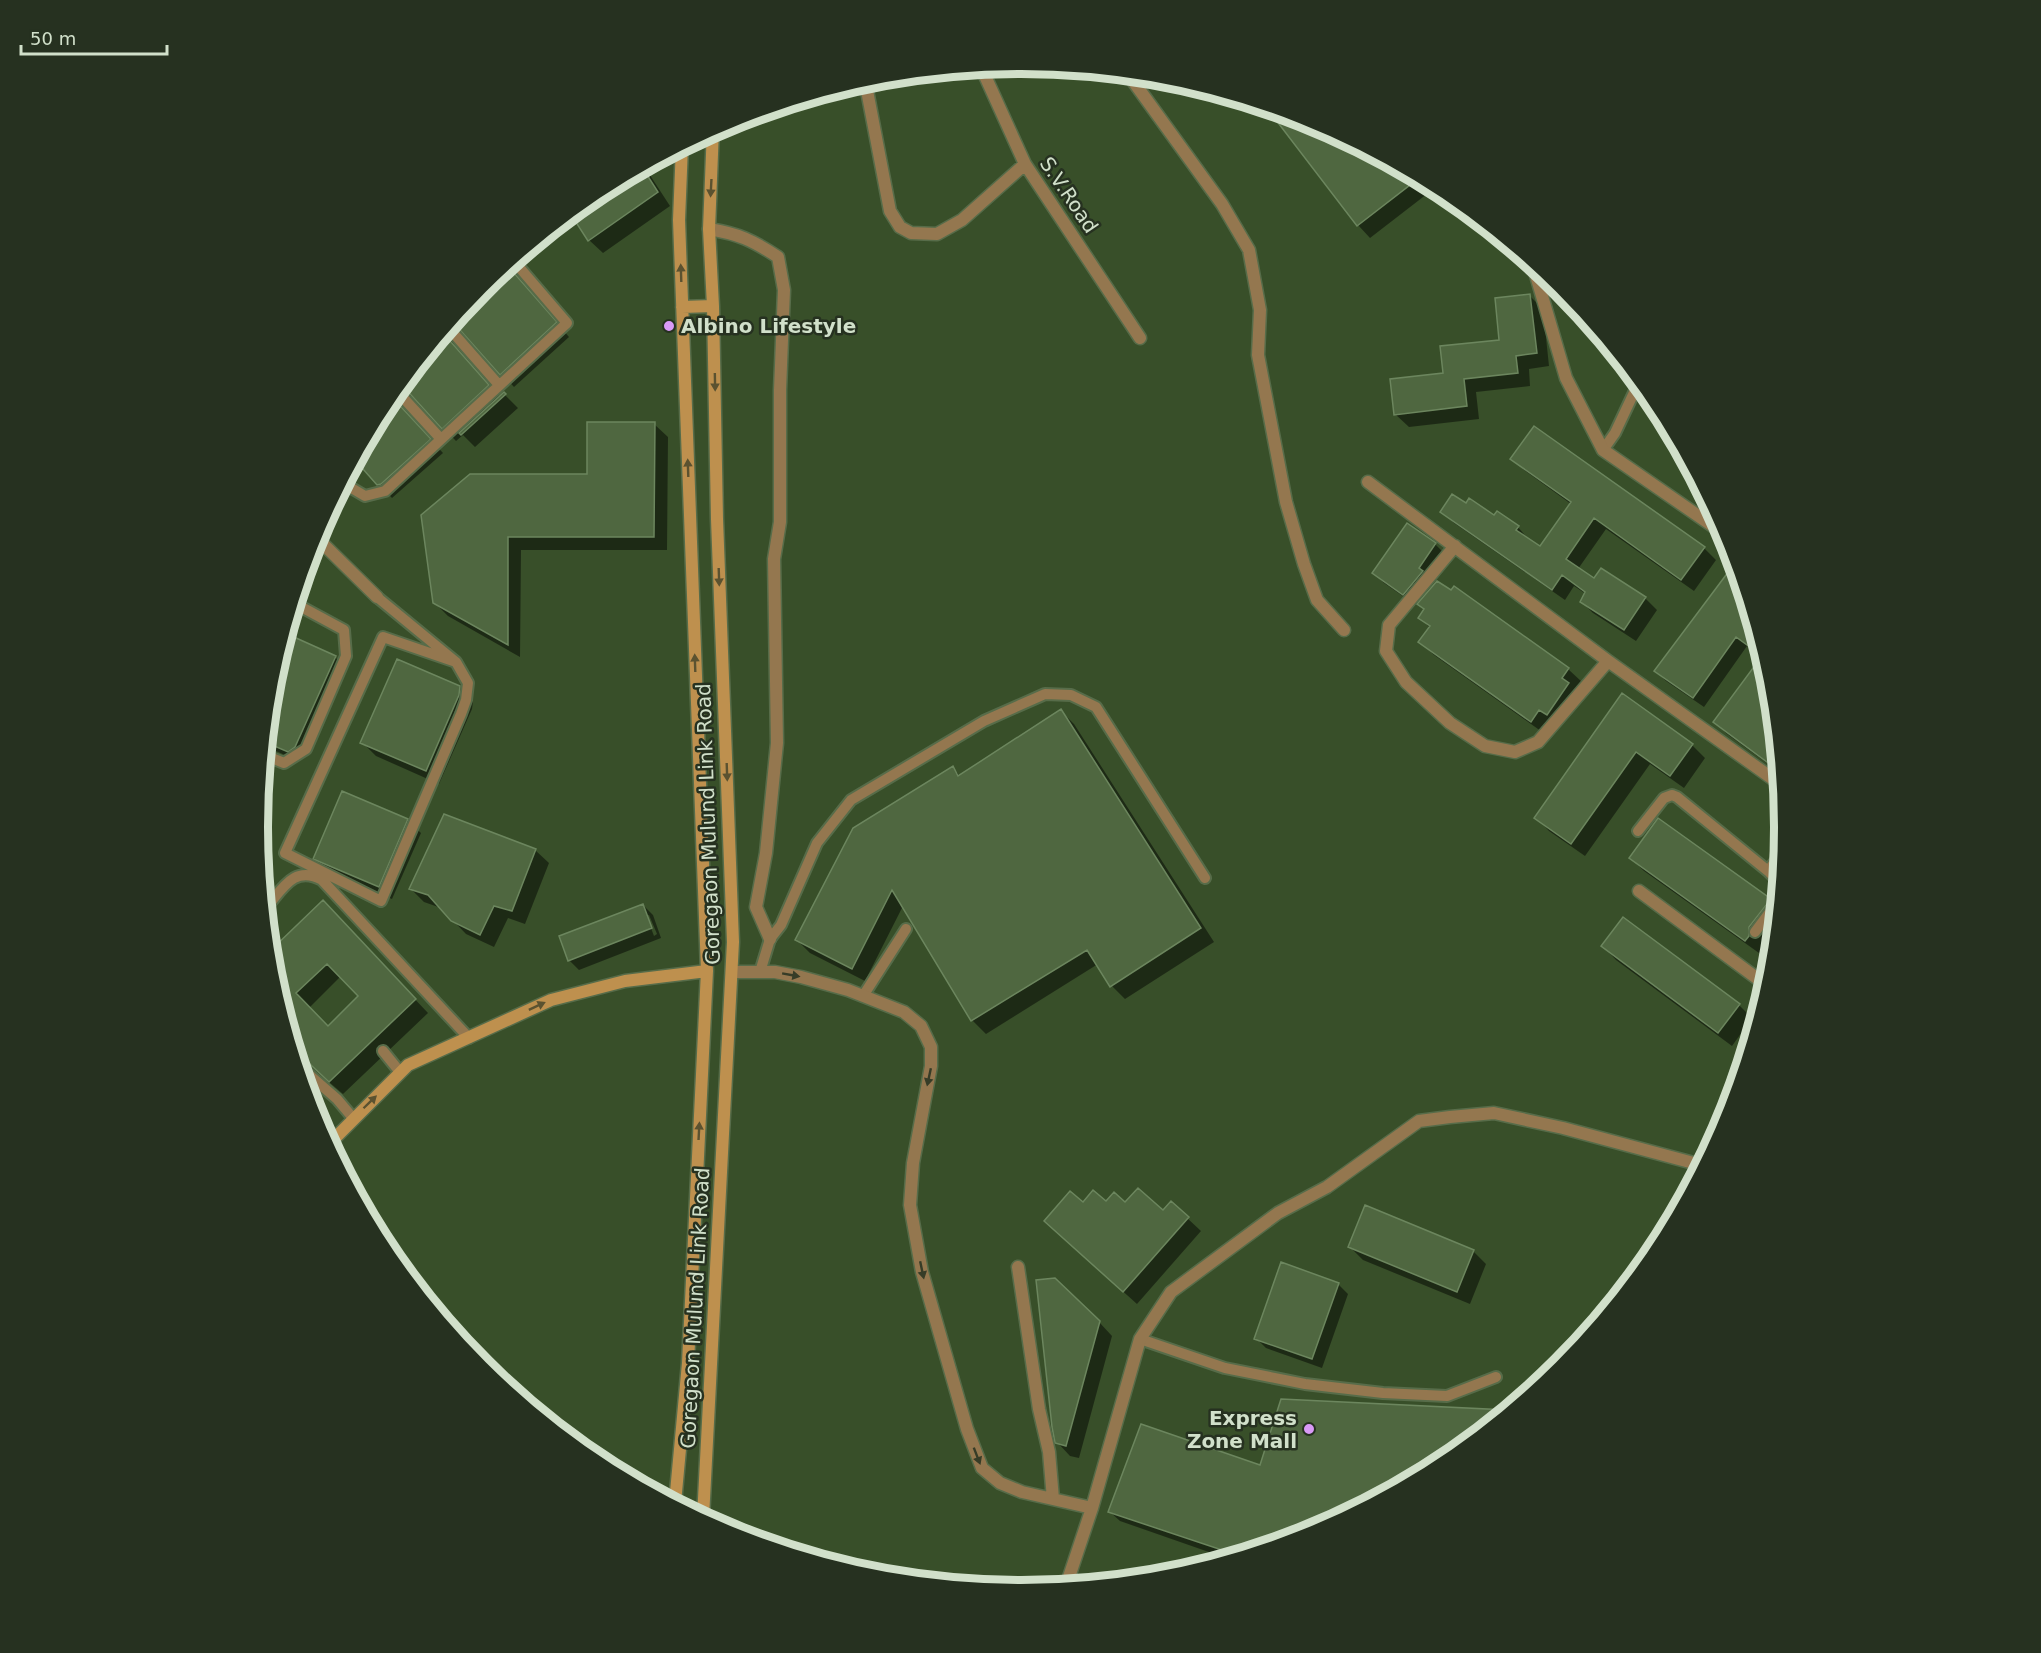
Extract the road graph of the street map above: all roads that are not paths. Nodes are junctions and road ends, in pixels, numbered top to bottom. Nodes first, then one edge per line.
1 (984, 75) edge
2 (1134, 83) edge
3 (867, 90) edge
4 (712, 140) edge
5 (682, 154) edge
6 (1024, 164) junction
7 (708, 229) junction
8 (518, 266) edge
9 (1537, 279) edge
10 (682, 306) junction
11 (713, 306) junction
12 (452, 332) edge
13 (1140, 338) dead end
14 (499, 385) junction
15 (1635, 391) edge
16 (402, 397) edge
17 (441, 439) junction
18 (1603, 450) junction
19 (1368, 482) dead end
20 (349, 486) edge
21 (1710, 524) edge
22 (323, 544) edge
23 (1455, 546) junction
24 (377, 597) joint
25 (300, 606) edge
26 (1344, 630) dead end
27 (1608, 661) junction
28 (456, 662) junction
29 (271, 758) edge
30 (1772, 778) edge
31 (1638, 831) dead end
32 (1772, 865) edge
33 (1768, 871) junction
34 (1772, 875) edge
35 (1205, 878) dead end
36 (1639, 891) dead end
37 (272, 901) edge
38 (1768, 915) edge
39 (906, 929) dead end
40 (1755, 932) dead end
41 (770, 939) junction
42 (706, 971) junction
43 (732, 972) junction
44 (760, 972) junction
45 (1757, 980) edge
46 (863, 996) junction
47 (469, 1038) junction
48 (383, 1051) dead end
49 (400, 1072) junction
50 (309, 1075) edge
51 (353, 1118) junction
52 (335, 1138) edge
53 (1694, 1163) edge
54 (1018, 1267) dead end
55 (1140, 1339) junction
56 (1496, 1377) dead end
57 (676, 1496) edge
58 (1053, 1499) junction
59 (703, 1509) edge
60 (1092, 1509) junction
61 (1069, 1578) edge

1 - 6 street, S.V.Road
2 - 26 street
3 - 6 street
4 -> 7 main road, Goregaon Mulund Link Road
10 -> 5 main road, Goregaon Mulund Link Road
6 - 13 street, S.V.Road
7 - 11 main road, Goregaon Mulund Link Road
7 - 41 street
8 - 14 lane
9 - 18 street
10 - 11 main road
42 -> 10 main road, Goregaon Mulund Link Road
11 -> 43 main road, Goregaon Mulund Link Road
12 - 14 lane
14 - 17 lane
15 - 18 lane
16 - 17 lane
17 - 20 lane
18 - 21 street
19 - 23 street
22 - 24 street
23 - 27 street
23 - 27 street
24 - 28 lane
25 - 29 lane
27 - 30 street
28 - 28 lane
31 - 33 lane
32 - 33 lane
33 - 34 lane
35 - 41 lane
36 - 45 street
37 - 47 lane
38 - 40 lane
39 - 46 lane
41 - 44 lane
47 -> 42 main road
57 -> 42 main road, Goregaon Mulund Link Road
43 - 44 street
43 - 59 main road, Goregaon Mulund Link Road
44 -> 46 street
46 -> 58 street
47 - 49 main road
48 - 49 lane
51 -> 49 main road
50 - 51 lane
51 - 52 main road
53 - 55 street
54 - 58 street
55 - 56 lane
55 - 60 street
58 - 60 street
60 - 61 street

